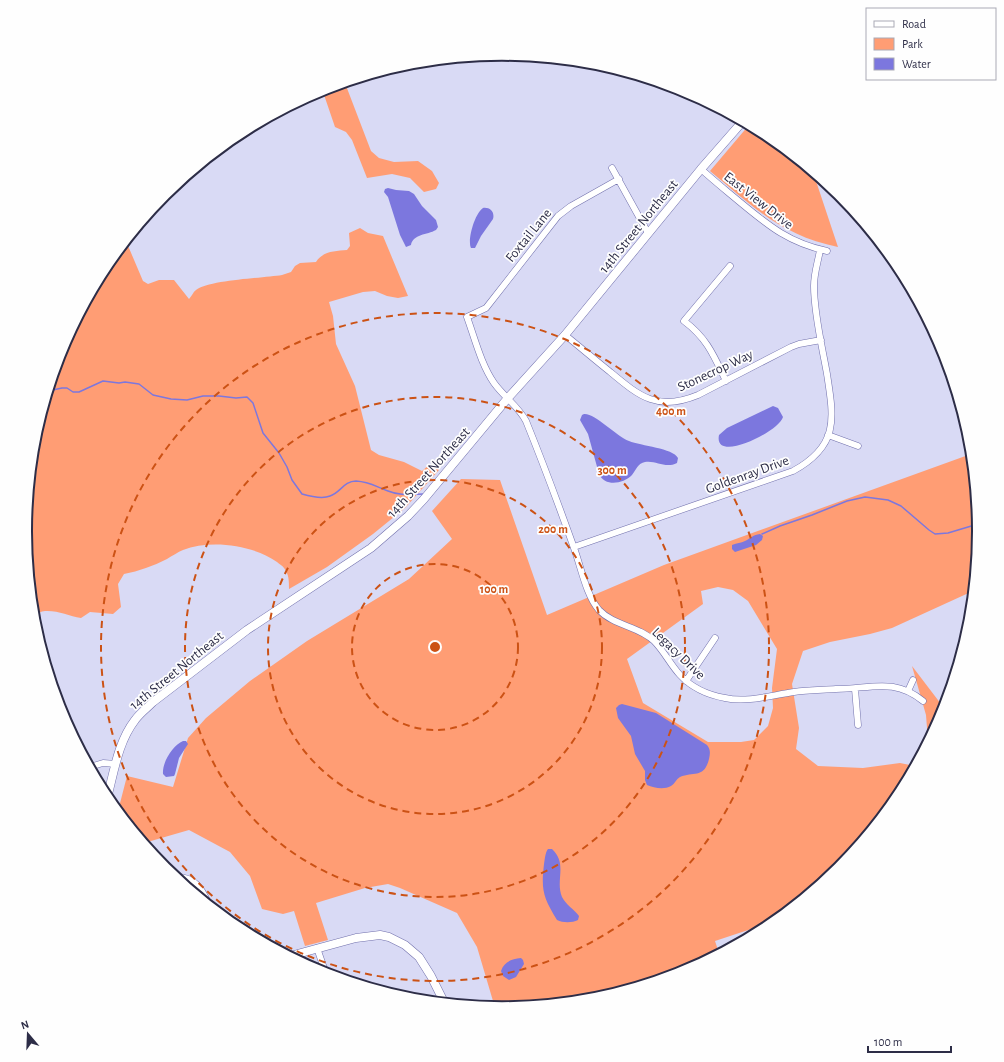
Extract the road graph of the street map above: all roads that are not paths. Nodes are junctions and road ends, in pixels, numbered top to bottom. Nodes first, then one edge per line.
1 (739, 125) edge
2 (612, 168) dead end
3 (701, 169) junction
4 (619, 179) junction
5 (648, 233) junction
6 (824, 250) joint
7 (730, 266) dead end
8 (467, 317) joint
9 (565, 335) junction
10 (821, 340) junction
11 (726, 380) junction
12 (507, 399) junction
13 (828, 435) junction
14 (858, 446) dead end
15 (574, 547) junction
16 (715, 638) dead end
17 (913, 680) dead end
18 (686, 681) junction
19 (855, 689) junction
20 (908, 691) junction
21 (923, 702) dead end
22 (858, 725) dead end
23 (116, 764) junction
24 (95, 766) edge
25 (109, 789) edge
26 (188, 880) edge
27 (202, 892) edge
28 (317, 948) junction
29 (297, 954) edge
30 (323, 965) edge
31 (442, 997) edge

1 - 3 street, 14th Street Northeast
2 - 4 street
3 - 5 street, 14th Street Northeast
3 - 6 street, East View Drive
4 - 5 street
4 - 8 street, Foxtail Lane
5 - 9 street, 14th Street Northeast
6 - 10 street, Goldenray Drive
7 - 11 street
8 - 12 street, Legacy Drive
9 - 11 street, Stonecrop Way
9 - 12 street, 14th Street Northeast
10 - 11 street, Stonecrop Way
10 - 13 street, Goldenray Drive
12 - 15 street, Legacy Drive
12 - 23 street, 14th Street Northeast
13 - 14 street
13 - 15 street, Goldenray Drive
15 - 18 street, Legacy Drive
16 - 18 street
17 - 20 street
18 - 19 street, Legacy Drive
19 - 20 street, Legacy Drive
19 - 22 street
20 - 21 street, Legacy Drive
23 - 24 street
23 - 25 street, 14th Street Northeast
26 - 27 street
28 - 29 street
28 - 30 street
28 - 31 street

